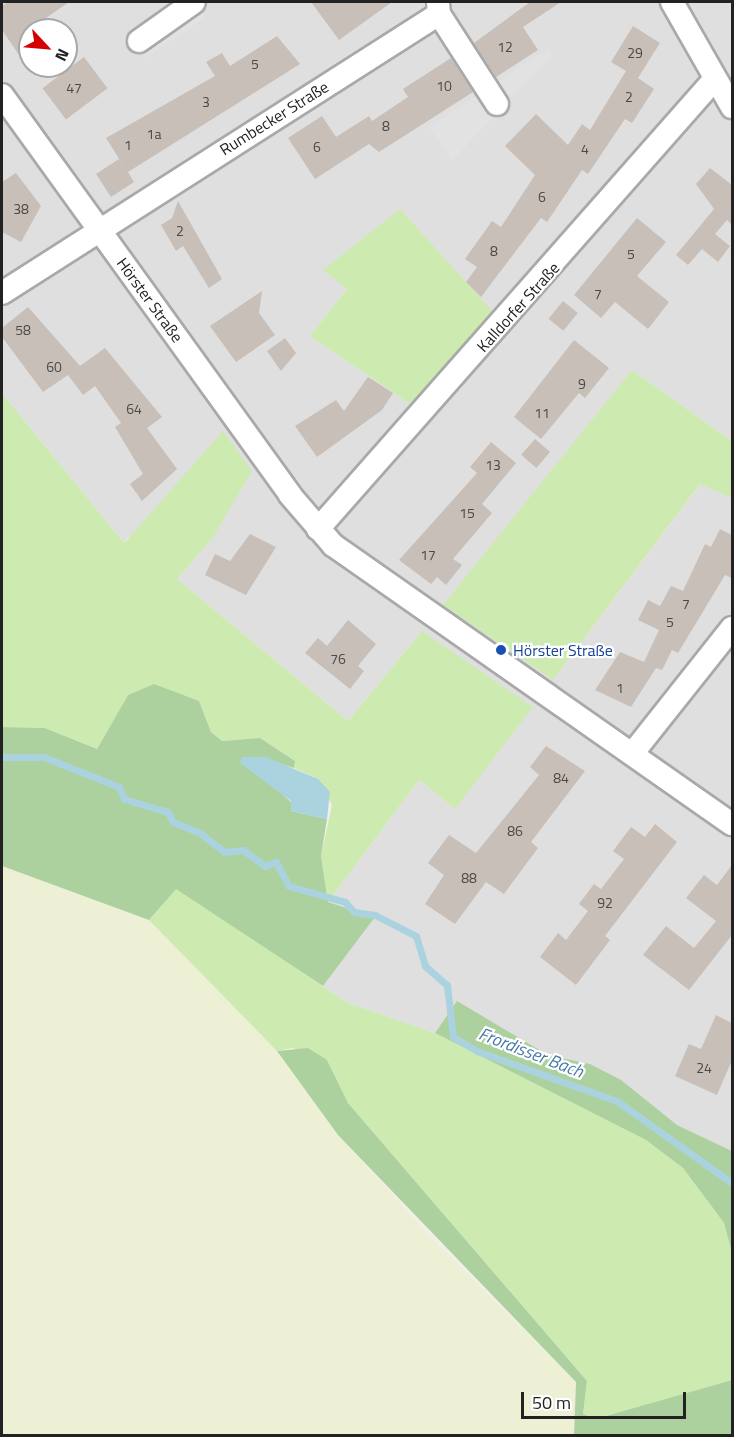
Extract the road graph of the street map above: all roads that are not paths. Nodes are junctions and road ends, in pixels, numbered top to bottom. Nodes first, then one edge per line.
1 (194, 2) edge
2 (672, 2) edge
3 (439, 8) edge
4 (139, 41) dead end
5 (713, 81) junction
6 (2, 95) edge
7 (497, 104) dead end
8 (732, 107) edge
9 (99, 230) junction
10 (2, 293) edge
11 (318, 529) junction
12 (732, 628) edge
13 (632, 754) junction
14 (732, 825) edge

1 - 4 street
2 - 5 street
3 - 7 street
3 - 9 street, Rumbecker Straße
5 - 8 street
5 - 11 street, Kalldorfer Straße
6 - 9 street, Hörster Straße
9 - 10 street, Rumbecker Straße
9 - 11 street, Hörster Straße
11 - 13 street, Hörster Straße
12 - 13 street
13 - 14 street, Hörster Straße

